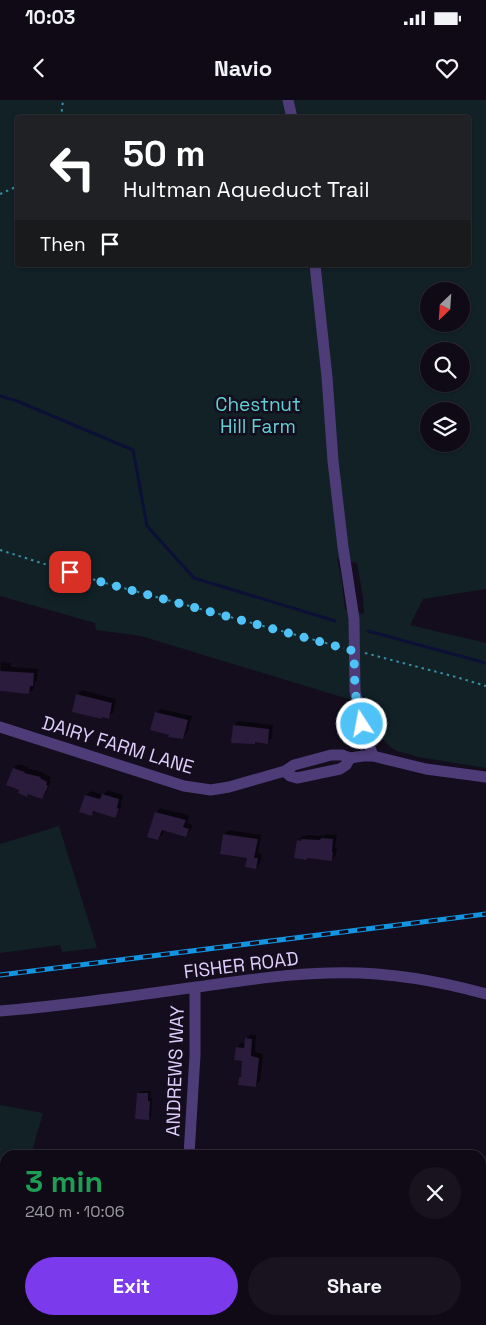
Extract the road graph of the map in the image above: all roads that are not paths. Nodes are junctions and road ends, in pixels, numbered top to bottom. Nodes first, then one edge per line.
1 (288, 100) edge
2 (291, 115) edge
3 (315, 267) edge
4 (0, 727) edge
5 (373, 756) junction
6 (486, 777) edge
7 (195, 988) junction
8 (486, 994) edge
9 (0, 1011) edge
10 (189, 1150) edge

1 - 2 street
3 - 5 street
4 - 5 street, DAIRY FARM LANE
5 - 6 street, DAIRY FARM LANE
7 - 8 street, FISHER ROAD
7 - 9 street, FISHER ROAD
7 - 10 street, ANDREWS WAY

